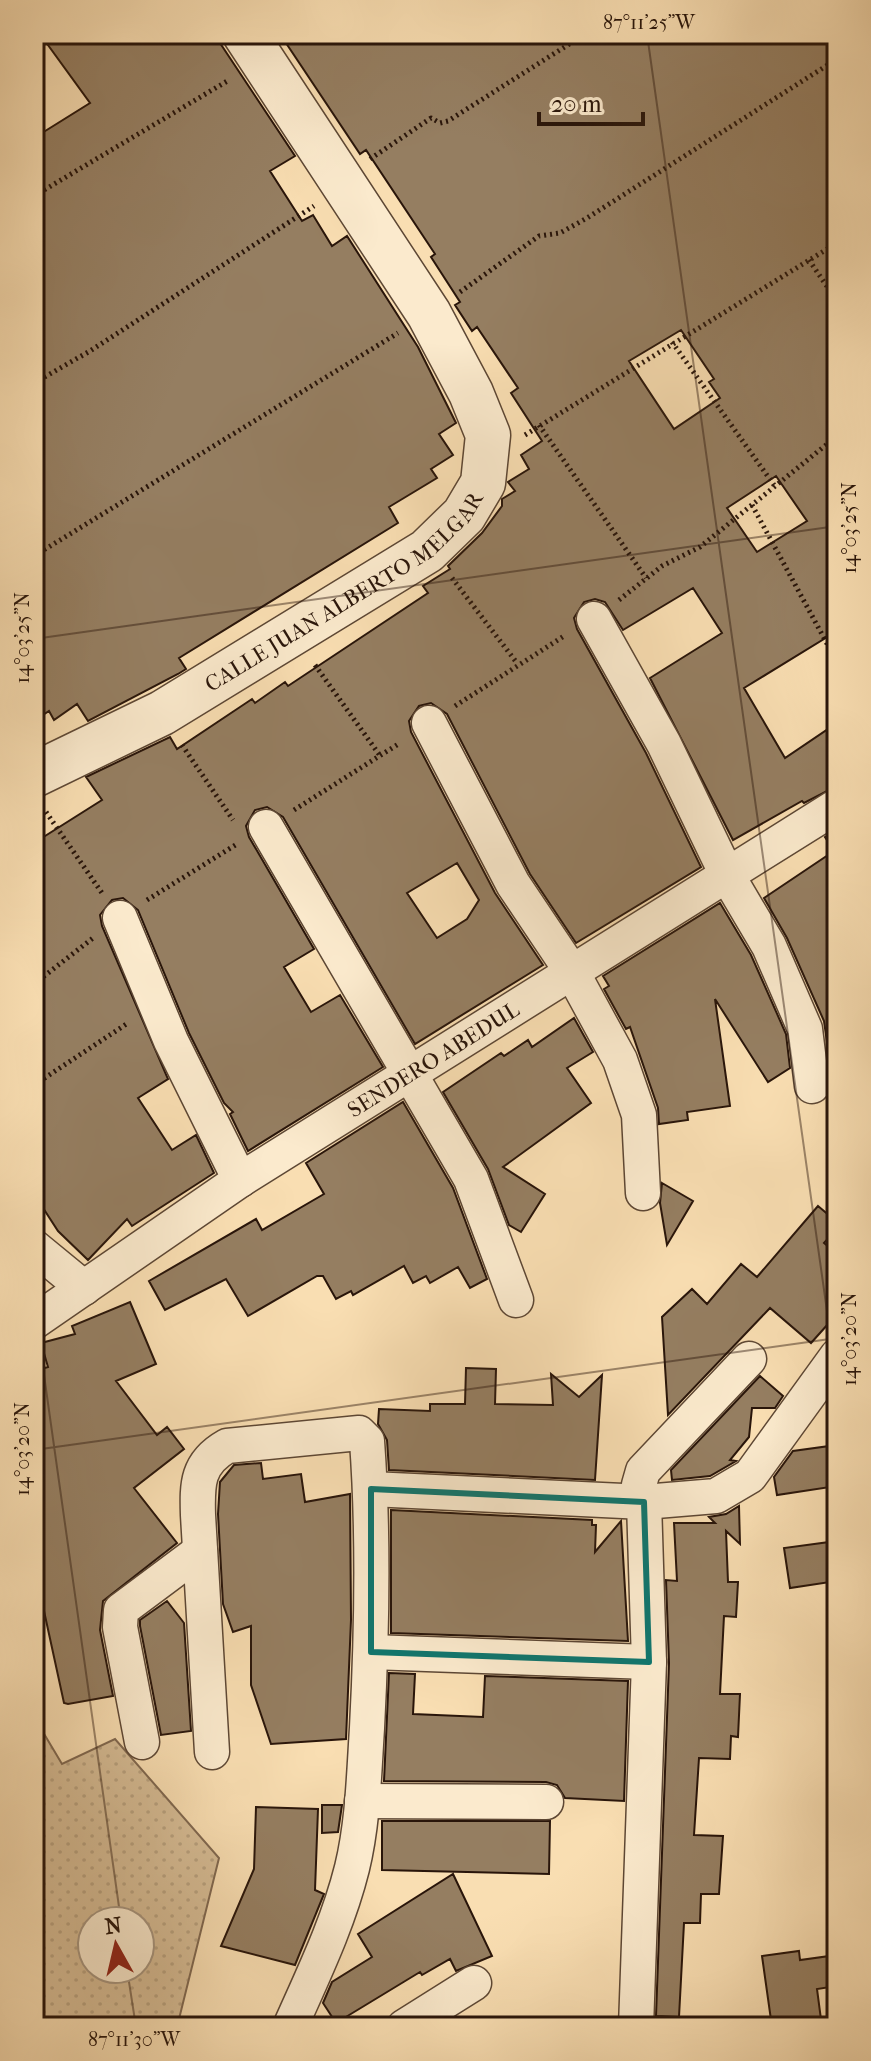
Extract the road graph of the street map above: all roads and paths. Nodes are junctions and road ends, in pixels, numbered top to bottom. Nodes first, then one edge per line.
1 (585, 34) edge
2 (254, 47) edge
3 (837, 59) edge
4 (344, 186) junction
5 (34, 196) edge
6 (837, 243) edge
7 (809, 260) junction
8 (837, 301) edge
9 (429, 314) junction
10 (672, 342) junction
11 (34, 383) edge
12 (539, 425) junction
13 (487, 459) junction
14 (774, 485) dead end
15 (752, 505) dead end
16 (427, 551) junction
17 (34, 556) edge
18 (646, 578) dead end
19 (594, 619) dead end
20 (837, 662) edge
21 (517, 663) dead end
22 (315, 664) dead end
23 (429, 723) dead end
24 (177, 738) dead end
25 (381, 757) dead end
26 (38, 791) edge
27 (837, 806) edge
28 (252, 826) joint
29 (727, 875) junction
30 (120, 918) joint
31 (572, 972) junction
32 (156, 1006) junction
33 (408, 1075) junction
34 (34, 1085) edge
35 (812, 1086) dead end
36 (240, 1180) junction
37 (643, 1193) dead end
38 (34, 1247) edge
39 (84, 1288) junction
40 (516, 1300) dead end
41 (34, 1322) edge
42 (837, 1356) edge
43 (749, 1359) dead end
44 (371, 1489) junction
45 (644, 1502) junction
46 (200, 1551) junction
47 (371, 1652) junction
48 (649, 1662) junction
49 (142, 1742) dead end
50 (212, 1752) dead end
51 (362, 1801) junction
52 (546, 1802) dead end
53 (474, 1983) dead end
54 (290, 2027) edge
55 (404, 2027) edge
56 (636, 2027) edge

1 - 4 path
2 - 4 street, CALLE JUAN ALBERTO MELGAR
2 - 5 path
3 - 9 path
4 - 9 street, CALLE JUAN ALBERTO MELGAR
4 - 11 path
6 - 7 path
7 - 8 path
7 - 10 path
9 - 13 street, CALLE JUAN ALBERTO MELGAR
9 - 17 path
10 - 12 path
10 - 14 path
12 - 13 path
12 - 18 path
13 - 16 street, CALLE JUAN ALBERTO MELGAR
15 - 20 path
16 - 21 path
16 - 26 street, CALLE JUAN ALBERTO MELGAR
19 - 29 street
22 - 25 path
23 - 31 street
24 - 28 path
26 - 30 path
27 - 29 street, SENDERO ABEDUL
28 - 33 street
29 - 31 street, SENDERO ABEDUL
29 - 35 street
30 - 32 street
31 - 33 street, SENDERO ABEDUL
31 - 37 street
32 - 34 path
32 - 36 street
33 - 36 street, SENDERO ABEDUL
33 - 40 street
36 - 39 street, SENDERO ABEDUL
38 - 39 street
39 - 41 street, SENDERO ABEDUL
42 - 45 street
43 - 45 street
44 - 45 street
44 - 46 street
44 - 47 street
45 - 48 street
46 - 49 street
46 - 50 street
47 - 48 street
47 - 51 street
48 - 56 street
51 - 52 street
51 - 54 street
53 - 55 street

